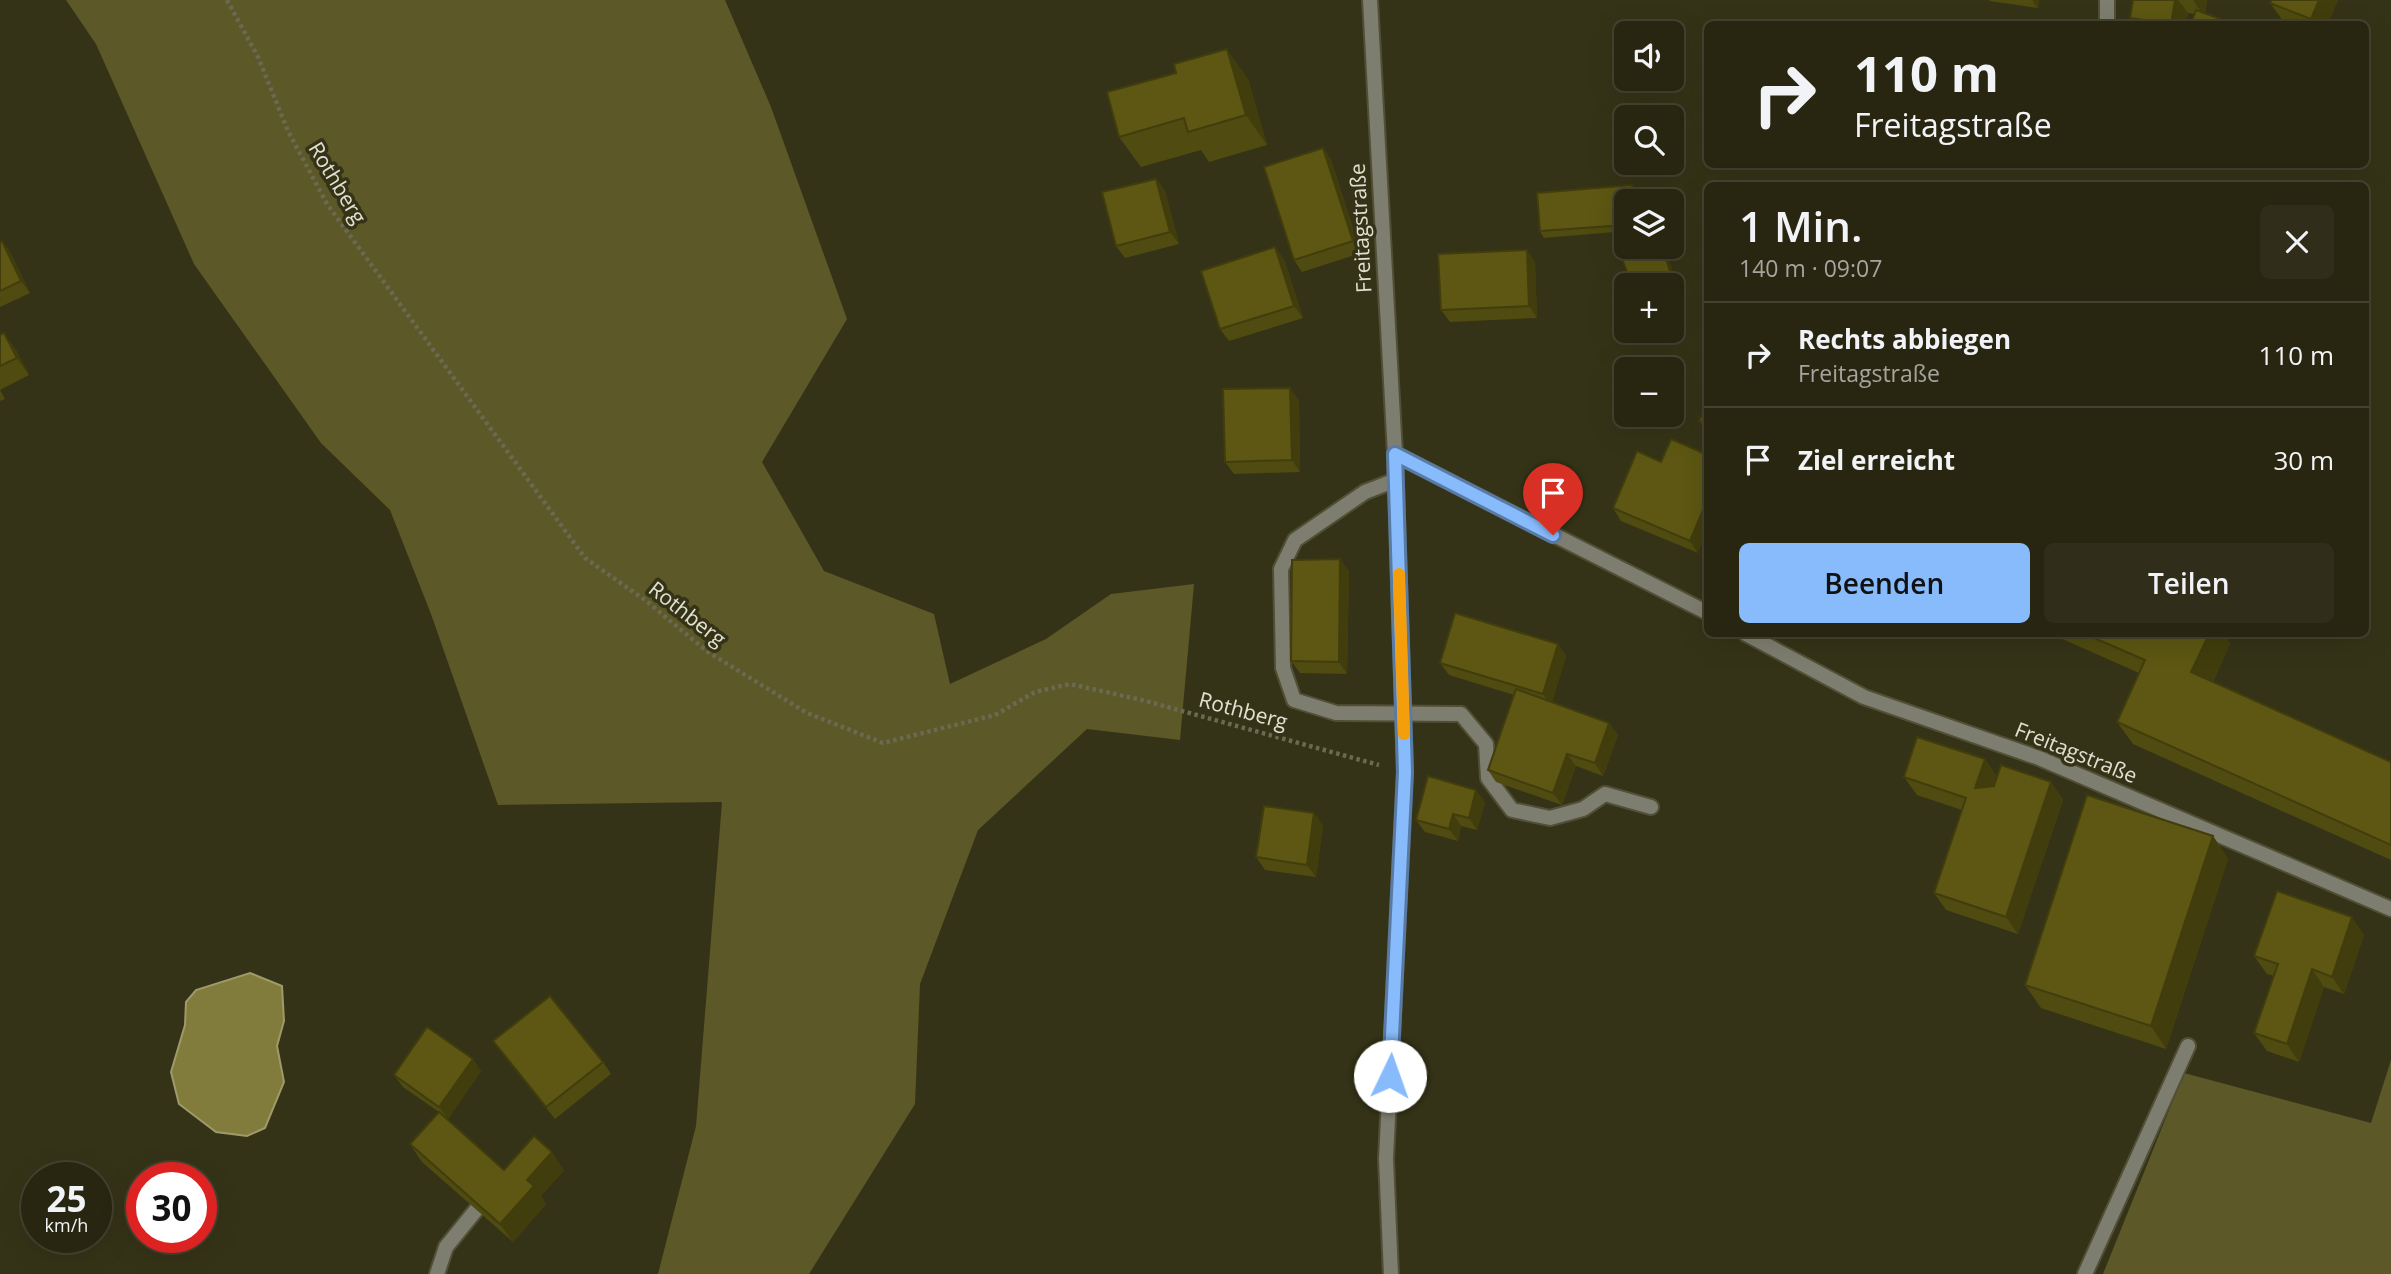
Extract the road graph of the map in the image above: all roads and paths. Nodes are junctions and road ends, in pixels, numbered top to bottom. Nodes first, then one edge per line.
1 (228, 0) edge
2 (1370, 0) edge
3 (2107, 0) edge
4 (2106, 21) edge
5 (1395, 454) junction
6 (1396, 480) junction
7 (1704, 607) edge
8 (1752, 637) edge
9 (1403, 714) junction
10 (1405, 772) junction
11 (1651, 807) dead end
12 (2391, 909) edge
13 (2188, 1045) dead end
14 (476, 1210) edge
15 (437, 1274) edge
16 (1391, 1274) edge
17 (2085, 1274) edge

1 - 10 path, Rothberg
2 - 5 street, Freitagstraße
3 - 4 street
5 - 6 street, Freitagstraße
5 - 7 street
6 - 9 street, Freitagstraße
6 - 9 street
8 - 12 street, Freitagstraße
9 - 10 street, Freitagstraße
9 - 11 street
10 - 16 street, Freitagstraße
13 - 17 street
14 - 15 street

